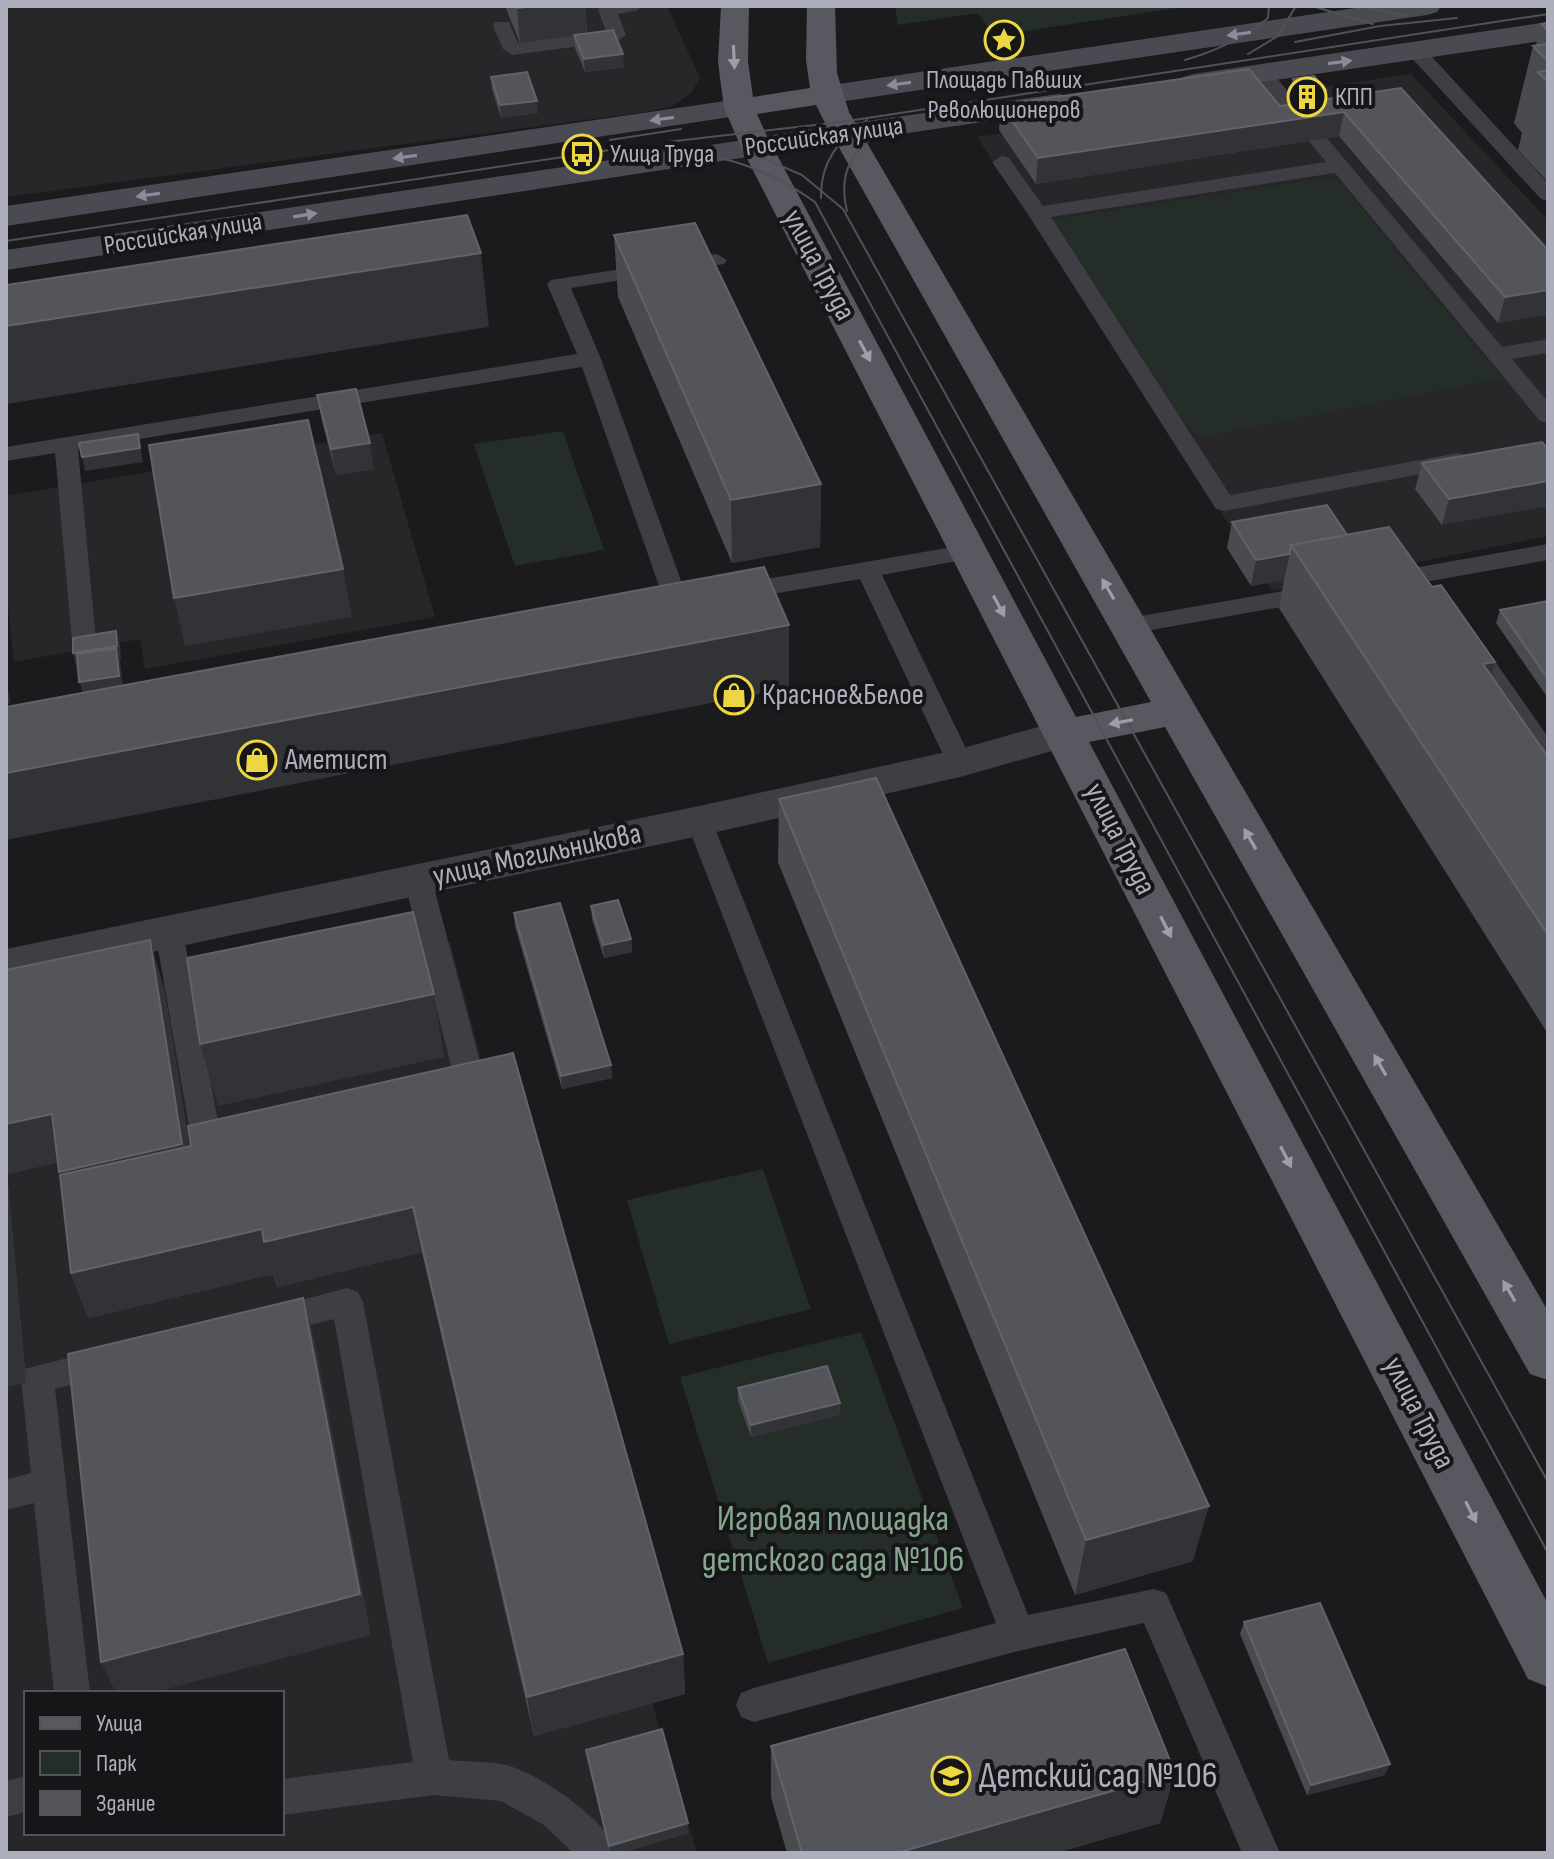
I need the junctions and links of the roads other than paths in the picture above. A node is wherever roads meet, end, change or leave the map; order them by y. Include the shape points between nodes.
1 (632, 6) edge
2 (735, 6) edge
3 (821, 6) edge
4 (1427, 6) edge
5 (1359, 11) edge
6 (502, 26) dead end
7 (1548, 31) edge
8 (1416, 51) junction
9 (1263, 74) junction
10 (1173, 87) edge
11 (825, 95) junction
12 (1083, 99) edge
13 (739, 108) junction
14 (847, 133) junction
15 (757, 147) junction
16 (1002, 162) dead end
17 (1339, 166) junction
18 (1548, 195) edge
19 (1038, 213) junction
20 (6, 216) edge
21 (6, 260) edge
22 (717, 260) edge
23 (1548, 346) edge
24 (1497, 355) junction
25 (590, 359) junction
26 (1548, 416) edge
27 (66, 444) junction
28 (6, 454) edge
29 (1485, 455) edge
30 (970, 552) junction
31 (1548, 552) edge
32 (867, 569) junction
33 (1421, 574) junction
34 (1439, 600) edge
35 (677, 603) junction
36 (630, 611) edge
37 (1129, 626) junction
38 (1457, 626) edge
39 (84, 640) edge
40 (1177, 711) junction
41 (1066, 733) junction
42 (1548, 757) edge
43 (960, 763) junction
44 (699, 821) junction
45 (418, 880) junction
46 (169, 932) junction
47 (6, 966) edge
48 (470, 1081) edge
49 (253, 1132) edge
50 (239, 1329) edge
51 (130, 1356) edge
52 (1548, 1358) edge
53 (48, 1484) junction
54 (6, 1495) edge
55 (1018, 1634) junction
56 (1548, 1660) edge
57 (72, 1691) edge
58 (754, 1705) dead end
59 (434, 1777) junction
60 (284, 1797) edge
61 (600, 1853) edge
62 (1261, 1853) edge

1 - 6 lane via 607,10 617,35 512,49
2 -> 13 main road, улица Труда via 733,62
3 - 11 main road
4 - 5 main road, Российская улица
5 -> 11 main road, Российская улица
7 - 8 main road
9 -> 8 main road
8 - 18 lane
9 - 10 main road
9 - 17 lane
11 - 13 main road, Российская улица
11 - 14 main road
12 - 14 main road, Российская улица
13 - 15 main road, улица Труда
13 -> 20 main road, Российская улица
14 - 15 main road, Российская улица
37 -> 14 main road
21 -> 15 main road, Российская улица
15 -> 30 main road, улица Труда
16 - 19 lane
17 - 19 lane
17 - 24 lane
19 - 29 lane via 1224,504
22 - 25 lane via 558,284
23 - 24 lane
24 - 26 lane
25 - 27 lane
25 - 35 lane
27 - 28 lane
27 - 39 lane
30 - 32 lane
30 -> 41 main road, улица Труда
31 - 33 lane
32 - 35 lane
32 - 43 lane
33 - 34 lane
33 - 37 lane
35 - 36 lane
37 - 40 main road
38 - 42 lane
40 -> 41 main road
52 -> 40 main road
41 - 43 street, улица Могильникова
41 -> 56 main road, улица Труда
43 - 44 street, улица Могильникова
44 - 45 street, улица Могильникова
44 - 55 lane
45 - 46 street, улица Могильникова
45 - 48 lane
46 - 47 street, улица Могильникова
46 - 49 lane via 207,1142
50 - 59 lane via 347,1302
51 - 53 lane via 37,1379
53 - 54 lane
53 - 57 lane
55 - 58 lane
55 - 62 lane via 1154,1605
59 - 60 lane
59 - 61 lane via 505,1783 557,1812

